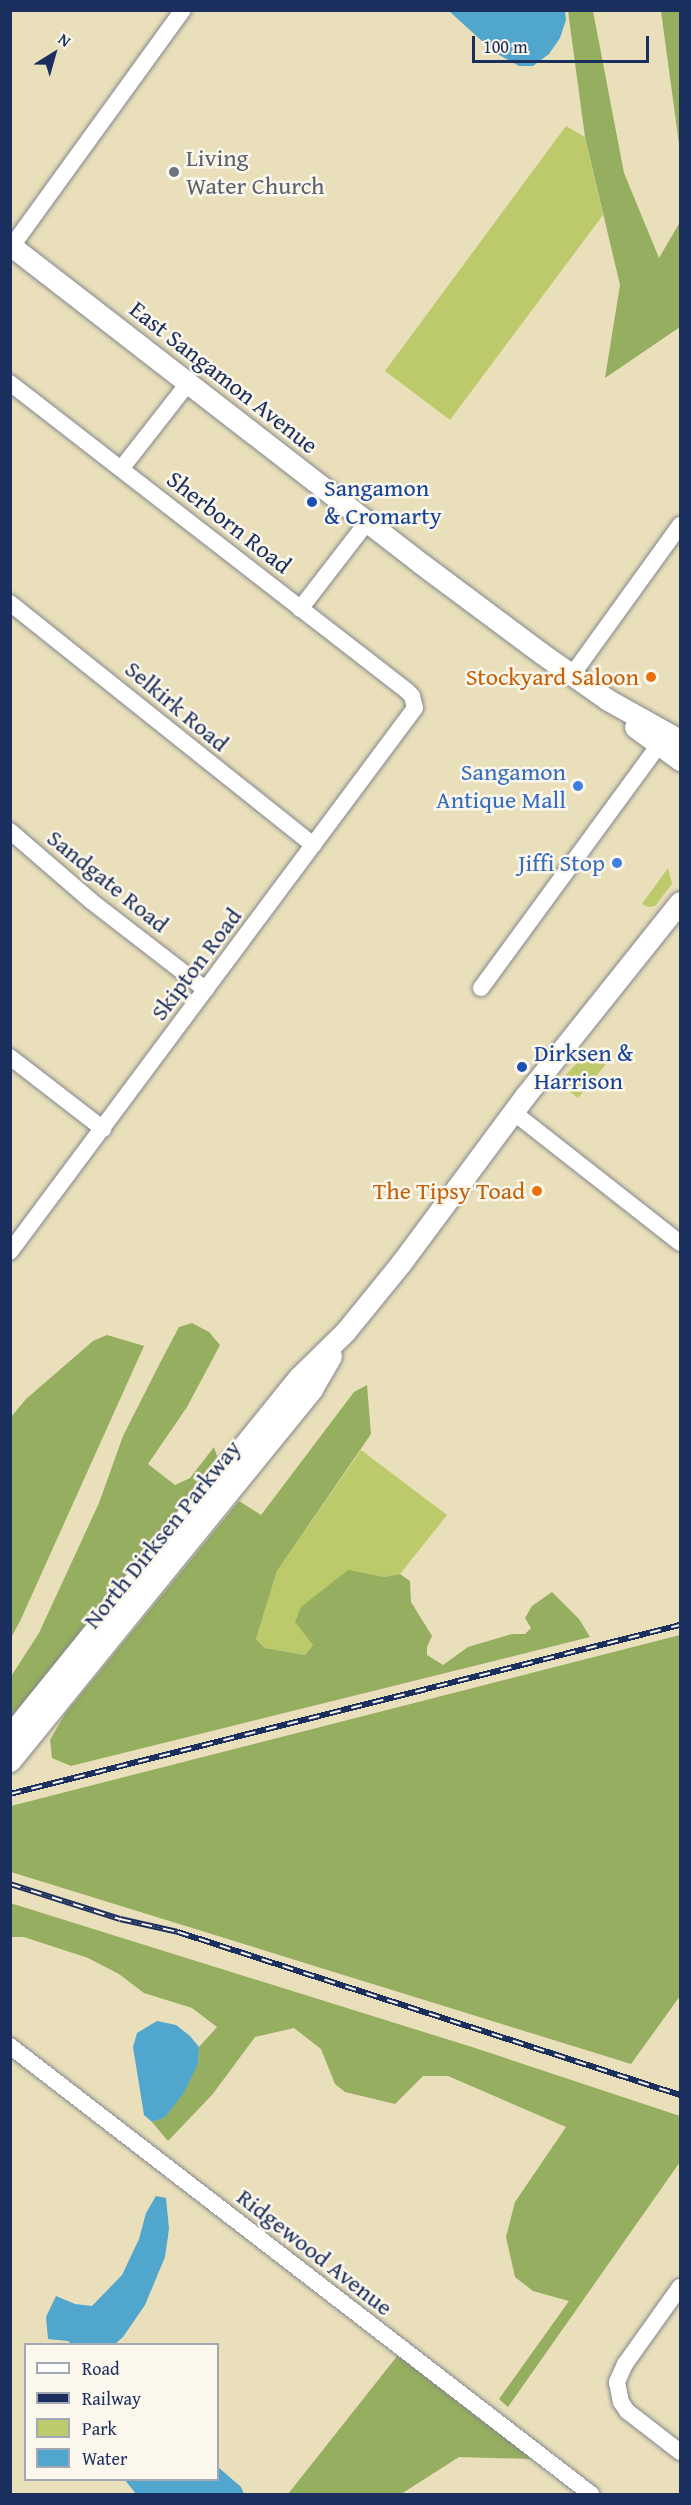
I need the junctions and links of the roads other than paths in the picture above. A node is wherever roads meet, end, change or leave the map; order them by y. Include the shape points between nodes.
1 (183, 10) edge
2 (11, 245) edge
3 (189, 382) junction
4 (10, 383) edge
5 (121, 469) junction
6 (368, 521) junction
7 (681, 525) edge
8 (10, 603) edge
9 (300, 609) junction
10 (572, 675) junction
11 (608, 700) junction
12 (414, 702) joint
13 (641, 733) junction
14 (681, 740) edge
15 (652, 754) junction
16 (681, 760) edge
17 (681, 774) edge
18 (10, 831) edge
19 (313, 845) junction
20 (681, 902) edge
21 (681, 927) edge
22 (658, 929) junction
23 (481, 988) dead end
24 (206, 990) junction
25 (10, 1057) edge
26 (513, 1112) junction
27 (103, 1129) junction
28 (681, 1243) edge
29 (10, 1252) edge
30 (345, 1332) junction
31 (10, 1735) edge
32 (10, 1761) edge
33 (10, 2046) edge
34 (678, 2295) edge
35 (681, 2452) edge
36 (591, 2494) edge

1 - 2 street
2 - 3 main road, East Sangamon Avenue
3 - 5 street
3 - 6 main road, East Sangamon Avenue
4 - 5 street, Sherborn Road
5 - 9 street, Sherborn Road
6 - 9 street
6 - 10 main road, East Sangamon Avenue
7 - 10 street
8 - 19 street, Selkirk Road
9 - 12 street, Sherborn Road via 407,691
10 - 11 main road, East Sangamon Avenue
11 - 13 main road, East Sangamon Avenue
11 - 14 main road, East Sangamon Avenue
12 - 19 street, Skipton Road via 409,717
13 - 15 main road
13 - 16 main road, East Sangamon Avenue
15 - 17 main road
15 - 23 street
18 - 24 street, Sandgate Road via 91,901
19 - 24 street, Skipton Road
20 - 22 main road, North Dirksen Parkway
21 - 22 main road
22 - 26 main road, North Dirksen Parkway
24 - 27 street, Skipton Road
25 - 27 street
26 - 28 street
26 - 30 main road, North Dirksen Parkway
27 - 29 street, Skipton Road
30 - 31 main road, North Dirksen Parkway via 298,1378
30 - 32 main road, North Dirksen Parkway via 312,1389
33 - 36 street, Ridgewood Avenue
34 - 35 street via 624,2364 617,2382 627,2411

